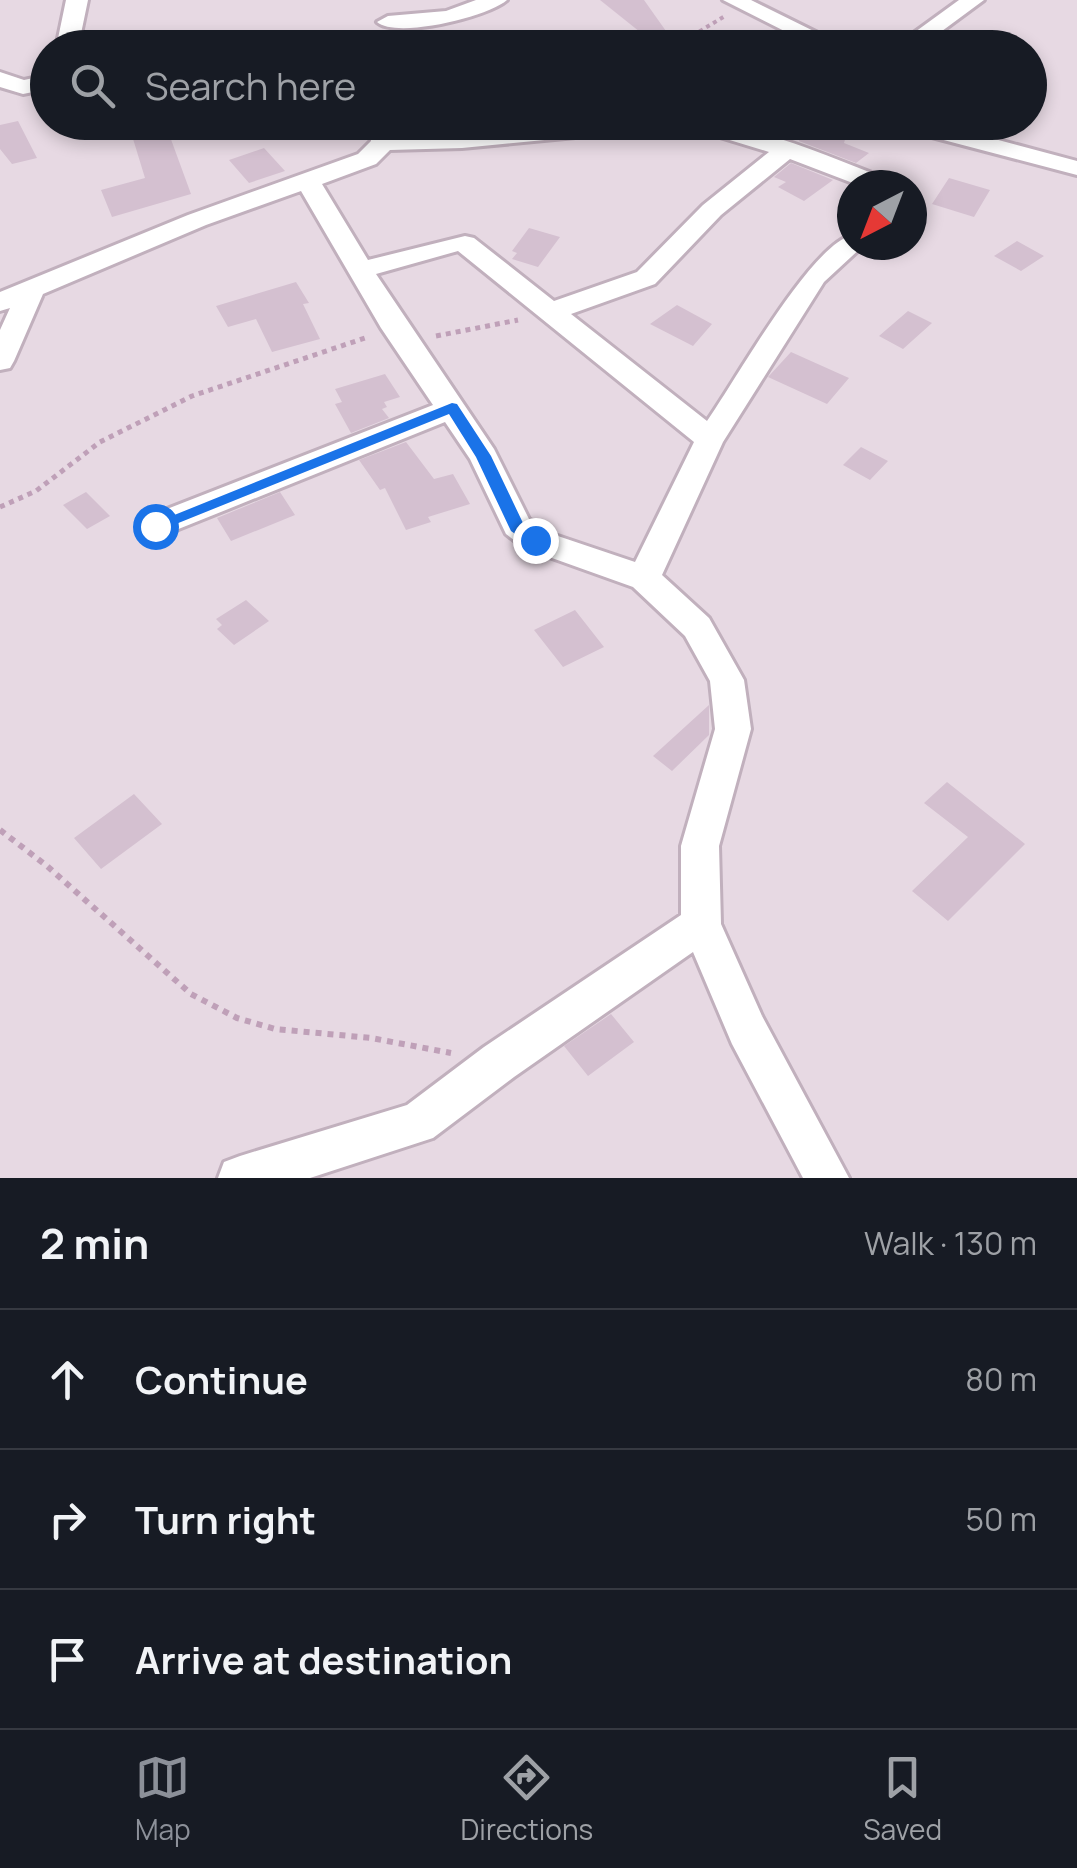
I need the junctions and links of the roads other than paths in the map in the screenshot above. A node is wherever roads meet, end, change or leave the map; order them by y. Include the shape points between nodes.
1 (77, 0) edge
2 (496, 0) edge
3 (973, 0) edge
4 (739, 2) edge
5 (392, 11) edge
6 (71, 30) edge
7 (799, 30) edge
8 (930, 30) edge
9 (0, 79) edge
10 (30, 86) edge
11 (379, 140) edge
12 (754, 140) edge
13 (970, 140) edge
14 (787, 150) junction
15 (1077, 168) edge
16 (841, 170) edge
17 (308, 182) junction
18 (837, 256) edge
19 (360, 270) junction
20 (32, 289) junction
21 (0, 302) edge
22 (553, 311) junction
23 (0, 361) edge
24 (452, 408) junction
25 (710, 440) junction
26 (155, 526) dead end
27 (644, 578) junction
28 (701, 924) junction
29 (240, 1178) edge
30 (827, 1178) edge

1 - 6 street
2 - 5 street via 449,17
3 - 8 street
4 - 7 street
9 - 10 street
11 - 17 street via 367,160
12 - 14 street
13 - 15 street
14 - 16 street
14 - 22 street via 712,210 646,278
17 - 19 street
17 - 20 street
18 - 25 street via 814,277
19 - 22 street via 457,242
19 - 24 street
20 - 21 street
20 - 23 street
22 - 25 street
24 - 26 street
24 - 27 street via 524,534
25 - 27 street
27 - 28 street via 698,627 728,680 734,729 700,846
28 - 29 street via 418,1123
28 - 30 street via 747,1030

